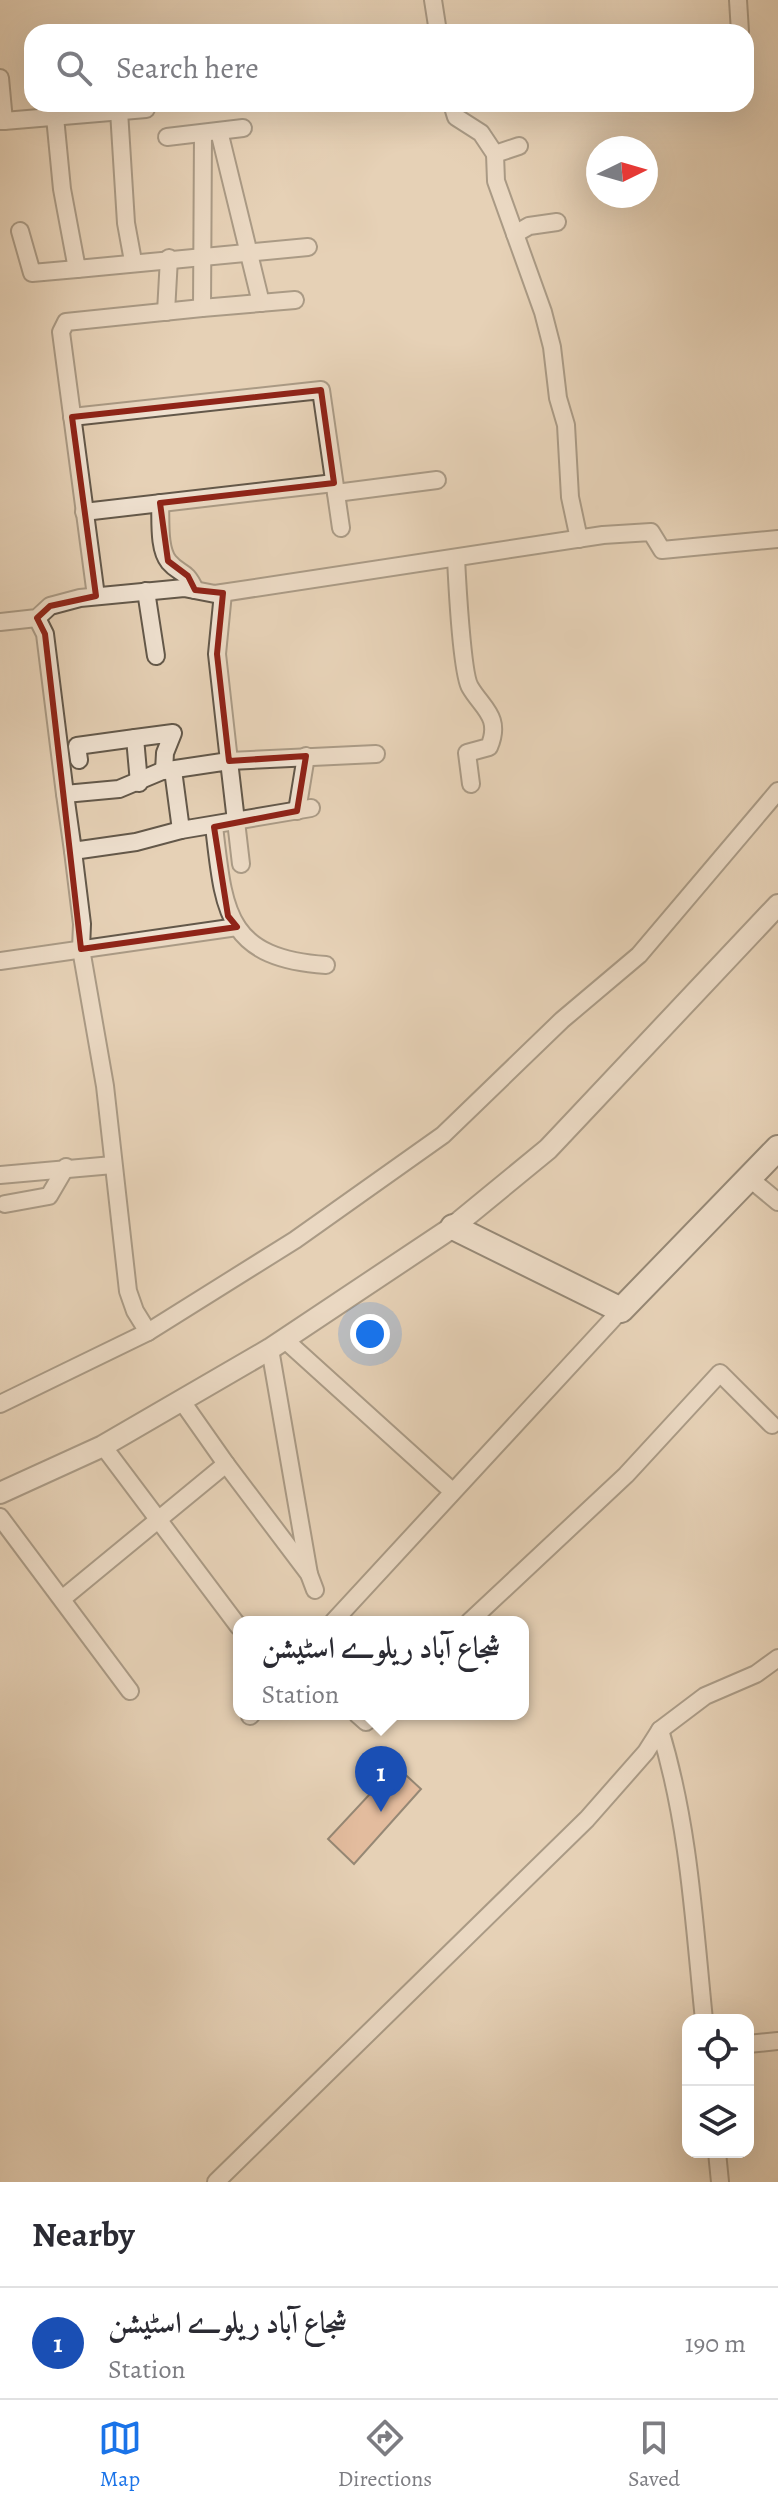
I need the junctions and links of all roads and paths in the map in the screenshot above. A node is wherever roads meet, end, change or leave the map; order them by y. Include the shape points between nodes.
1 (433, 0) edge
2 (738, 0) edge
3 (437, 24) edge
4 (740, 24) edge
5 (0, 78) edge
6 (108, 112) edge
7 (119, 112) edge
8 (454, 112) edge
9 (55, 117) junction
10 (2, 121) edge
11 (243, 128) dead end
12 (211, 132) junction
13 (167, 137) dead end
14 (519, 146) dead end
15 (495, 154) junction
16 (557, 222) dead end
17 (20, 231) dead end
18 (515, 234) junction
19 (308, 247) dead end
20 (251, 251) junction
21 (202, 255) junction
22 (169, 258) junction
23 (133, 261) junction
24 (77, 269) junction
25 (295, 300) dead end
26 (261, 303) junction
27 (202, 308) junction
28 (166, 312) junction
29 (72, 417) junction
30 (437, 480) dead end
31 (335, 488) junction
32 (160, 503) junction
33 (84, 512) junction
34 (341, 528) dead end
35 (579, 539) junction
36 (778, 539) edge
37 (456, 558) junction
38 (195, 590) junction
39 (146, 591) junction
40 (223, 593) junction
41 (96, 596) junction
42 (37, 618) junction
43 (0, 622) edge
44 (156, 656) dead end
45 (135, 738) junction
46 (376, 754) dead end
47 (306, 756) junction
48 (79, 760) dead end
49 (229, 761) junction
50 (169, 770) junction
51 (139, 783) junction
52 (471, 784) dead end
53 (778, 791) edge
54 (65, 794) junction
55 (235, 823) junction
56 (214, 826) junction
57 (181, 830) junction
58 (73, 851) junction
59 (241, 864) dead end
60 (778, 905) edge
61 (237, 927) junction
62 (81, 949) junction
63 (0, 961) edge
64 (326, 965) dead end
65 (778, 1148) edge
66 (113, 1165) junction
67 (66, 1167) junction
68 (0, 1175) edge
69 (749, 1178) junction
70 (778, 1202) edge
71 (5, 1204) dead end
72 (453, 1227) junction
73 (621, 1310) junction
74 (148, 1332) junction
75 (277, 1344) junction
76 (181, 1400) junction
77 (0, 1404) edge
78 (772, 1425) dead end
79 (103, 1446) junction
80 (226, 1464) junction
81 (452, 1491) junction
82 (0, 1493) edge
83 (0, 1517) edge
84 (157, 1523) junction
85 (62, 1599) junction
86 (338, 1616) edge
87 (475, 1616) edge
88 (233, 1619) edge
89 (778, 1658) edge
90 (130, 1691) dead end
91 (660, 1730) junction
92 (703, 2014) edge
93 (778, 2041) edge
94 (754, 2043) edge
95 (718, 2158) edge
96 (216, 2182) edge
97 (720, 2182) edge

1 - 3 street
2 - 4 street
5 - 10 street
6 - 9 street
7 - 23 street
8 - 15 street via 481,133
9 - 10 street
9 - 24 street
11 - 12 street
12 - 13 street
12 - 20 street
12 - 21 street
14 - 15 street
15 - 18 street via 496,181
16 - 18 street
17 - 24 street via 32,273
18 - 35 street via 552,347
19 - 20 street
20 - 21 street
20 - 26 street
21 - 22 street
21 - 27 street
22 - 23 street
22 - 28 street
23 - 24 street
25 - 26 street
26 - 27 street
27 - 28 street
28 - 29 street via 66,322 61,332
29 - 31 street via 321,390
29 - 33 street
30 - 31 street
31 - 32 street
31 - 34 street
32 - 33 street
32 - 38 street via 168,561 188,576
33 - 41 street
35 - 36 street via 651,532 662,550
35 - 37 street
37 - 40 street
37 - 52 street via 470,687 488,710 493,737 489,747 467,753
38 - 39 street
38 - 40 street
39 - 41 street
39 - 44 street
40 - 49 street via 217,654
41 - 42 street via 50,606
42 - 43 street
42 - 54 street via 45,634
45 - 48 street via 77,746
45 - 50 street via 173,733 165,753
45 - 51 street
46 - 47 street
47 - 49 street
47 - 55 street via 304,809
49 - 50 street
49 - 55 street
50 - 51 street
50 - 57 street
51 - 54 street
53 - 74 street via 639,955 562,1020 460,1120 295,1240
54 - 58 street
55 - 56 street
55 - 59 street
56 - 57 street
56 - 61 street via 228,916
57 - 58 street
58 - 62 street
60 - 72 street via 548,1149
61 - 62 street
61 - 64 street via 247,941 268,952
62 - 63 street
62 - 66 street
65 - 69 main road
66 - 67 street
66 - 74 street via 128,1291
67 - 68 street
67 - 71 street via 49,1196
69 - 70 street
69 - 73 main road
72 - 73 main road
72 - 75 street
73 - 81 street
74 - 77 street
75 - 76 street
75 - 80 street via 312,1582
75 - 81 street
76 - 79 street
76 - 80 street
78 - 87 street via 720,1373 626,1475
79 - 82 street
79 - 84 street
80 - 84 street
81 - 86 street
83 - 85 street
84 - 85 street
84 - 88 street
85 - 90 street
89 - 91 street via 756,1674 705,1696
91 - 92 street via 677,1784 686,1841
91 - 96 street via 587,1819
93 - 94 street
95 - 97 street

